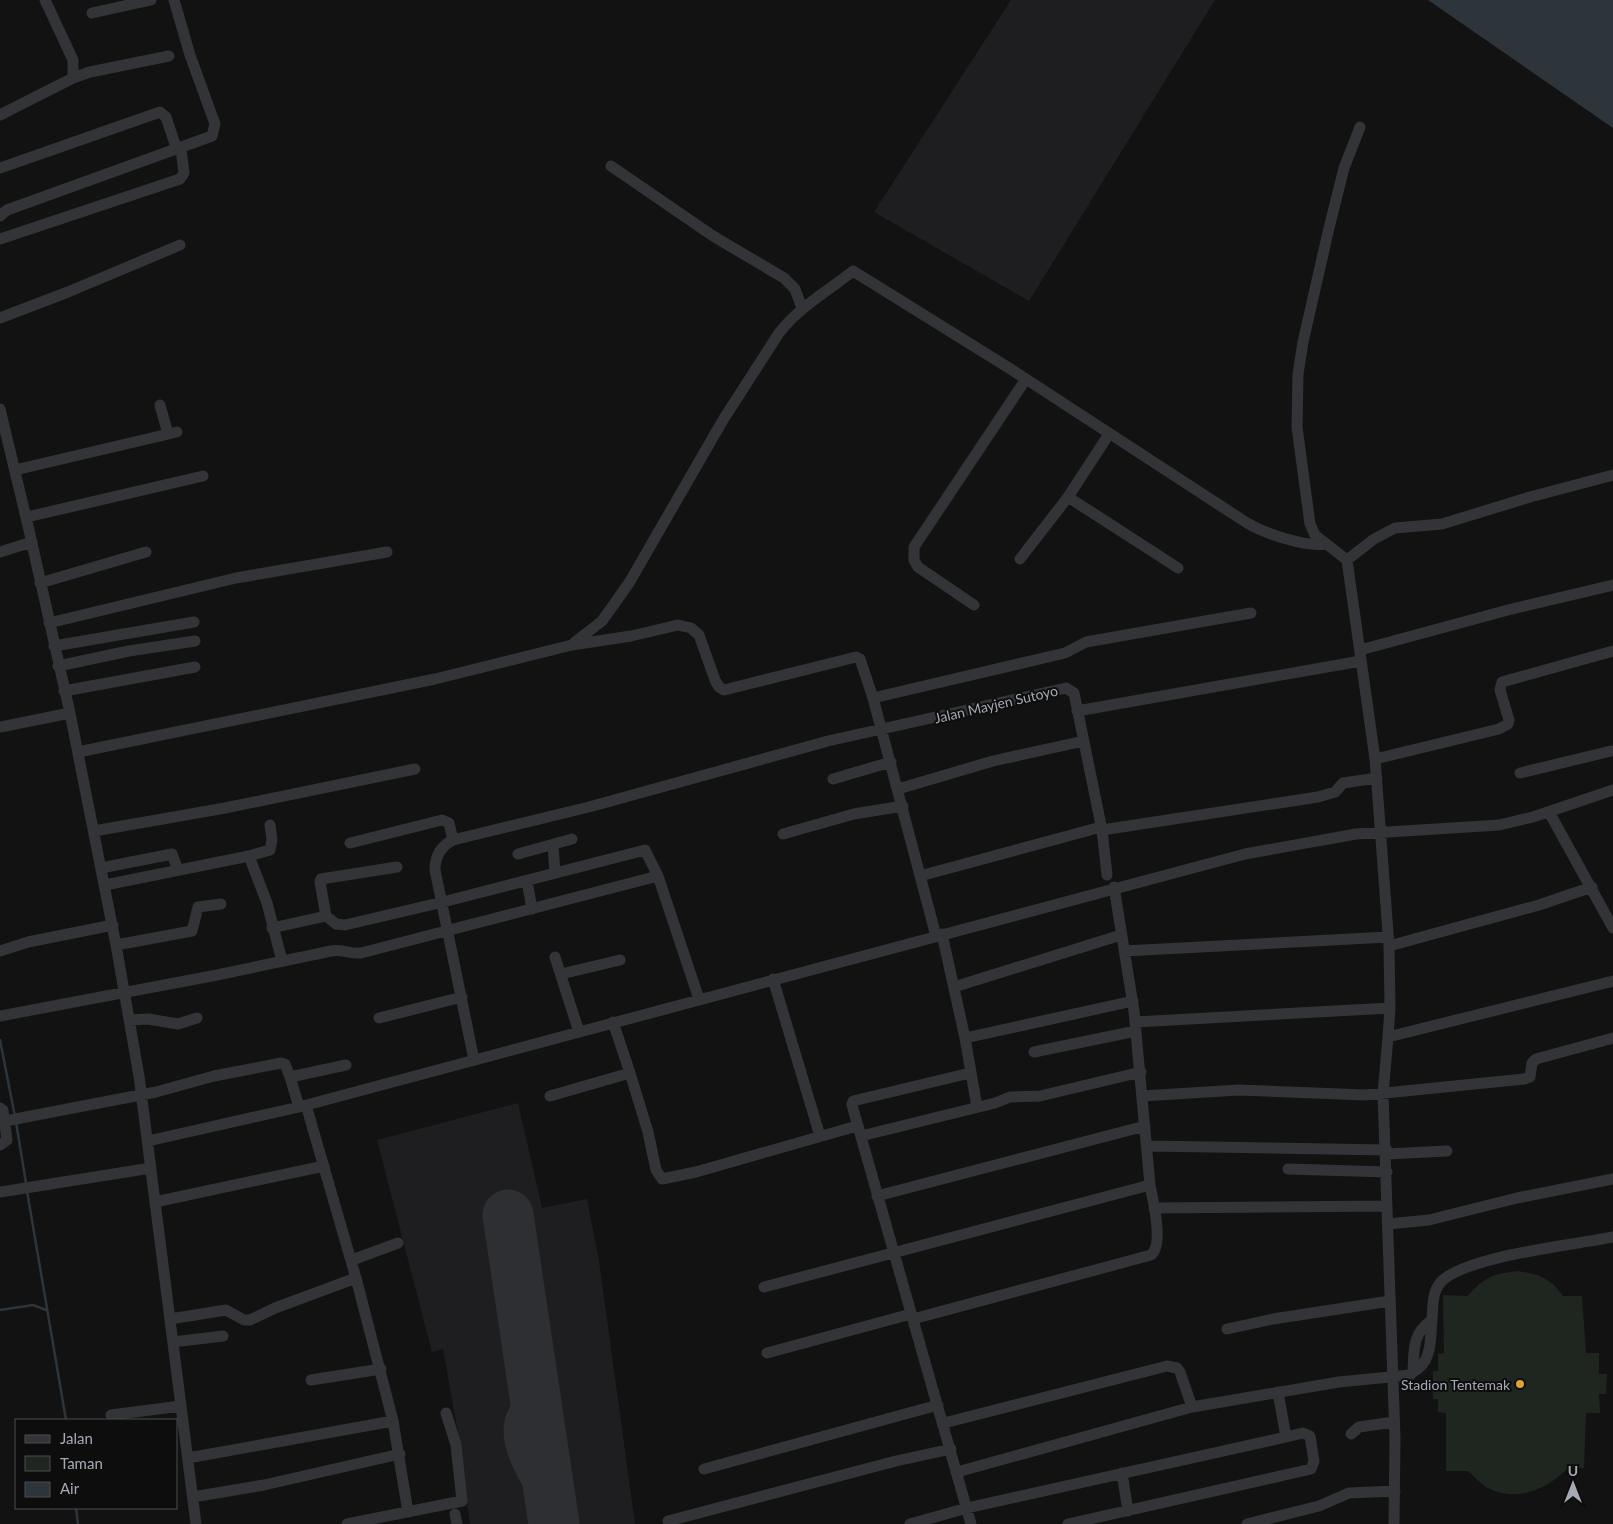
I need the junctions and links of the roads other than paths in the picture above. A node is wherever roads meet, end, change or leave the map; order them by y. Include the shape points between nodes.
1 (45, 0) edge
2 (151, 0) edge
3 (174, 0) edge
4 (92, 13) dead end
5 (169, 56) dead end
6 (72, 78) junction
7 (0, 115) edge
8 (1360, 127) dead end
9 (179, 149) junction
10 (611, 166) dead end
11 (0, 168) edge
12 (0, 216) edge
13 (4, 238) edge
14 (180, 245) dead end
15 (802, 308) junction
16 (0, 318) edge
17 (1026, 379) junction
18 (160, 405) dead end
19 (0, 409) edge
20 (2, 423) edge
21 (1109, 434) junction
22 (15, 470) junction
23 (1613, 475) edge
24 (203, 476) dead end
25 (1068, 497) junction
26 (26, 517) junction
27 (32, 542) junction
28 (1326, 544) junction
29 (0, 552) edge
30 (146, 552) dead end
31 (386, 552) dead end
32 (1020, 559) dead end
33 (1347, 560) junction
34 (1178, 568) dead end
35 (40, 582) junction
36 (1613, 585) edge
37 (974, 605) dead end
38 (1251, 613) dead end
39 (49, 622) junction
40 (194, 622) dead end
41 (196, 641) dead end
42 (572, 644) junction
43 (54, 646) junction
44 (1613, 651) edge
45 (1361, 655) junction
46 (58, 666) junction
47 (195, 667) dead end
48 (64, 691) junction
49 (873, 698) junction
50 (1077, 711) junction
51 (70, 713) junction
52 (0, 727) edge
53 (882, 730) junction
54 (1084, 742) junction
55 (78, 752) junction
56 (1612, 753) edge
57 (1375, 759) junction
58 (891, 762) junction
59 (415, 769) dead end
60 (1520, 773) dead end
61 (1377, 778) junction
62 (833, 779) dead end
63 (898, 788) junction
64 (1613, 790) edge
65 (903, 806) junction
66 (1549, 812) junction
67 (270, 825) dead end
68 (1101, 828) junction
69 (1380, 831) junction
70 (94, 832) junction
71 (783, 834) dead end
72 (572, 839) dead end
73 (453, 840) junction
74 (350, 843) dead end
75 (553, 845) junction
76 (518, 854) dead end
77 (250, 856) junction
78 (397, 866) dead end
79 (101, 868) junction
80 (178, 870) junction
81 (555, 873) junction
82 (658, 876) junction
83 (920, 876) junction
84 (527, 880) junction
85 (1110, 882) junction
86 (105, 885) junction
87 (1592, 887) junction
88 (443, 902) junction
89 (221, 904) dead end
90 (532, 910) junction
91 (326, 916) junction
92 (113, 925) junction
93 (272, 928) junction
94 (1613, 928) edge
95 (449, 931) junction
96 (939, 935) junction
97 (1121, 935) junction
98 (1388, 942) junction
99 (116, 945) junction
100 (0, 951) edge
101 (1124, 951) junction
102 (555, 957) dead end
103 (620, 960) dead end
104 (282, 962) junction
105 (560, 974) junction
106 (773, 979) junction
107 (1613, 982) edge
108 (954, 987) junction
109 (124, 991) junction
110 (462, 997) junction
111 (699, 999) junction
112 (1133, 1002) junction
113 (1390, 1008) junction
114 (0, 1016) edge
115 (197, 1018) dead end
116 (379, 1018) dead end
117 (130, 1020) junction
118 (613, 1022) junction
119 (1135, 1026) junction
120 (579, 1032) junction
121 (1388, 1037) junction
122 (966, 1038) junction
123 (1613, 1038) edge
124 (1034, 1052) dead end
125 (474, 1060) junction
126 (346, 1065) dead end
127 (1141, 1072) junction
128 (630, 1073) junction
129 (970, 1073) junction
130 (290, 1078) junction
131 (141, 1094) junction
132 (1383, 1094) junction
133 (550, 1096) dead end
134 (1142, 1096) junction
135 (302, 1106) junction
136 (977, 1107) junction
137 (0, 1108) edge
138 (12, 1120) junction
139 (1144, 1126) junction
140 (854, 1129) junction
141 (820, 1136) junction
142 (148, 1141) junction
143 (0, 1146) edge
144 (1147, 1146) junction
145 (1447, 1151) dead end
146 (1387, 1152) junction
147 (324, 1166) junction
148 (151, 1168) junction
149 (1288, 1169) dead end
150 (1387, 1172) junction
151 (1613, 1179) edge
152 (1150, 1185) junction
153 (0, 1192) edge
154 (877, 1196) junction
155 (155, 1202) junction
156 (1387, 1206) junction
157 (1154, 1208) junction
158 (1388, 1224) junction
159 (1613, 1237) edge
160 (398, 1243) dead end
161 (893, 1253) junction
162 (352, 1260) junction
163 (356, 1278) junction
164 (764, 1286) dead end
165 (1390, 1301) junction
166 (907, 1317) junction
167 (170, 1320) junction
168 (1227, 1329) dead end
169 (222, 1336) dead end
170 (173, 1342) junction
171 (767, 1353) dead end
172 (381, 1369) junction
173 (1392, 1376) junction
174 (311, 1380) dead end
175 (1278, 1392) junction
176 (938, 1405) junction
177 (181, 1406) junction
178 (1192, 1407) junction
179 (446, 1413) dead end
180 (111, 1415) dead end
181 (393, 1422) junction
182 (1394, 1422) junction
183 (944, 1423) junction
184 (1351, 1434) dead end
185 (1286, 1437) junction
186 (945, 1450) junction
187 (400, 1454) junction
188 (188, 1458) junction
189 (704, 1469) dead end
190 (957, 1472) junction
191 (1122, 1473) junction
192 (1395, 1491) junction
193 (193, 1497) junction
194 (967, 1508) junction
195 (1128, 1511) junction
196 (408, 1512) junction
197 (397, 1519) edge
198 (944, 1519) edge
199 (668, 1521) dead end
200 (196, 1524) edge
201 (347, 1524) edge
202 (910, 1524) edge
203 (971, 1524) edge
204 (1068, 1524) edge
205 (1247, 1524) edge
206 (1394, 1524) edge

1 - 6 street via 73,60
2 - 4 street
3 - 9 street via 216,128 212,136
5 - 6 street
6 - 7 street
8 - 28 street via 1344,168 1298,374 1298,427 1307,512 1315,534
9 - 11 street via 166,117 160,112
9 - 12 street via 7,210
9 - 13 street via 184,172 180,179
10 - 15 street via 713,236 784,278 795,289
12 - 13 street
14 - 16 street
15 - 17 street via 853,271
15 - 42 street via 788,320 724,420 629,583 602,621
17 - 21 street
17 - 37 street via 914,547 914,560 918,567
18 - 22 street via 172,433
19 - 20 street
20 - 22 street
21 - 25 street
21 - 28 street via 1255,528 1310,544
22 - 26 street
23 - 33 street via 1442,524 1395,528
24 - 26 street
25 - 32 street
25 - 34 street
26 - 27 street
27 - 29 street
27 - 35 street
28 - 33 street
30 - 35 street
31 - 39 street via 236,578
33 - 45 street
35 - 39 street
36 - 45 street via 1508,610
38 - 49 street via 1086,642 1065,653
39 - 43 street
40 - 43 street
41 - 46 street
42 - 49 street via 684,625 699,635 715,680 722,689 856,657 860,659
42 - 55 street via 435,679
43 - 46 street
44 - 57 street via 1502,682 1500,690 1509,720 1499,729
45 - 50 street
45 - 57 street
46 - 48 street
47 - 48 street
48 - 51 street
49 - 53 street
50 - 53 street, Jalan Mayjen Sutoyo via 1074,693 1066,688
50 - 54 street, Jalan Mayjen Sutoyo
51 - 52 street
51 - 55 street
53 - 58 street
53 - 73 street, Jalan Mayjen Sutoyo
54 - 63 street via 993,761
54 - 68 street, Jalan Mayjen Sutoyo
55 - 70 street
56 - 60 street
57 - 61 street
58 - 62 street
58 - 63 street
59 - 70 street
61 - 68 street via 1343,783 1336,792 1318,797
61 - 69 street
63 - 65 street
64 - 66 street
65 - 71 street via 854,814
65 - 83 street
66 - 69 street via 1499,825
66 - 87 street
67 - 77 street via 270,850
68 - 83 street
68 - 85 street, Jalan Mayjen Sutoyo
69 - 85 street via 1310,840
69 - 98 street
70 - 79 street
72 - 75 street
73 - 74 street via 449,823 442,820
73 - 88 street via 443,847 435,862
75 - 76 street
75 - 81 street
77 - 80 street
77 - 93 street via 267,903
78 - 91 street via 321,879
79 - 80 street via 172,854
79 - 86 street
80 - 86 street
81 - 82 street via 641,849 648,852
81 - 84 street
82 - 90 street
82 - 111 street
83 - 96 street
84 - 88 street
84 - 90 street
85 - 96 street
85 - 97 street, Jalan Mayjen Sutoyo
86 - 92 street
87 - 94 street
87 - 98 street via 1539,905
88 - 91 street via 346,925 336,924
88 - 95 street
89 - 99 street via 198,907 192,931
90 - 95 street
91 - 93 street
92 - 99 street
92 - 100 street
93 - 104 street
95 - 104 street via 361,953 337,950
95 - 110 street
96 - 106 street
96 - 108 street
97 - 101 street, Jalan Mayjen Sutoyo
97 - 108 street
98 - 101 street
98 - 113 street
99 - 109 street
101 - 112 street, Jalan Mayjen Sutoyo
102 - 105 street
103 - 105 street
104 - 109 street
105 - 120 street
106 - 111 street
106 - 141 street
107 - 121 street
108 - 122 street
109 - 114 street
109 - 117 street
110 - 116 street
110 - 125 street
111 - 118 street
112 - 119 street, Jalan Mayjen Sutoyo
112 - 122 street
113 - 119 street
113 - 121 street
115 - 117 street via 178,1024
117 - 131 street
118 - 120 street
118 - 128 street
119 - 124 street
119 - 127 street, Jalan Mayjen Sutoyo
120 - 125 street
121 - 132 street
122 - 129 street
123 - 132 street via 1536,1059 1528,1078
125 - 135 street
126 - 130 street
127 - 134 street, Jalan Mayjen Sutoyo
127 - 136 street via 1035,1097 1010,1097
128 - 133 street
128 - 141 street via 656,1170 662,1179
129 - 136 street
129 - 140 street via 853,1101
130 - 131 street via 285,1064 281,1063
130 - 135 street
131 - 138 street
131 - 142 street
132 - 134 street via 1239,1090
132 - 146 street
134 - 139 street, Jalan Mayjen Sutoyo
135 - 142 street
135 - 147 street
136 - 140 street
137 - 138 street
138 - 143 street via 7,1140
139 - 144 street, Jalan Mayjen Sutoyo
139 - 154 street
140 - 141 street
140 - 154 street
142 - 148 street
144 - 146 street
144 - 152 street, Jalan Mayjen Sutoyo
145 - 146 street
146 - 150 street
147 - 155 street
147 - 162 street
148 - 153 street
148 - 155 street
149 - 150 street
150 - 156 street
151 - 158 street via 1429,1220
152 - 157 street, Jalan Mayjen Sutoyo
152 - 161 street
154 - 161 street
155 - 167 street
156 - 157 street
156 - 158 street
157 - 166 street, Jalan Mayjen Sutoyo via 1157,1239 1156,1249 1151,1255
158 - 165 street
159 - 173 street via 1504,1257 1450,1274 1436,1290 1432,1320 1419,1330 1413,1372 1410,1376
160 - 162 street
161 - 164 street
161 - 166 street
162 - 163 street
163 - 167 street via 250,1320 226,1310
163 - 172 street
165 - 168 street
165 - 173 street
166 - 171 street
166 - 176 street
167 - 170 street
169 - 170 street
170 - 177 street
172 - 174 street
172 - 181 street
173 - 175 street
173 - 182 street
175 - 178 street
175 - 185 street
176 - 183 street
176 - 189 street
177 - 180 street
177 - 188 street
178 - 183 street via 1180,1372 1167,1366
178 - 190 street
179 - 196 street via 456,1444 463,1500
181 - 187 street
181 - 188 street
182 - 184 street via 1360,1427
182 - 192 street
183 - 186 street
185 - 191 street
185 - 195 street via 1304,1433 1310,1436 1314,1461 1311,1469
186 - 190 street
186 - 199 street
187 - 193 street
187 - 196 street
188 - 193 street
190 - 194 street
191 - 194 street
191 - 195 street
192 - 205 street via 1349,1493 1319,1506
192 - 206 street
193 - 200 street
194 - 198 street
194 - 203 street
195 - 204 street
196 - 197 street
197 - 201 street
198 - 202 street

